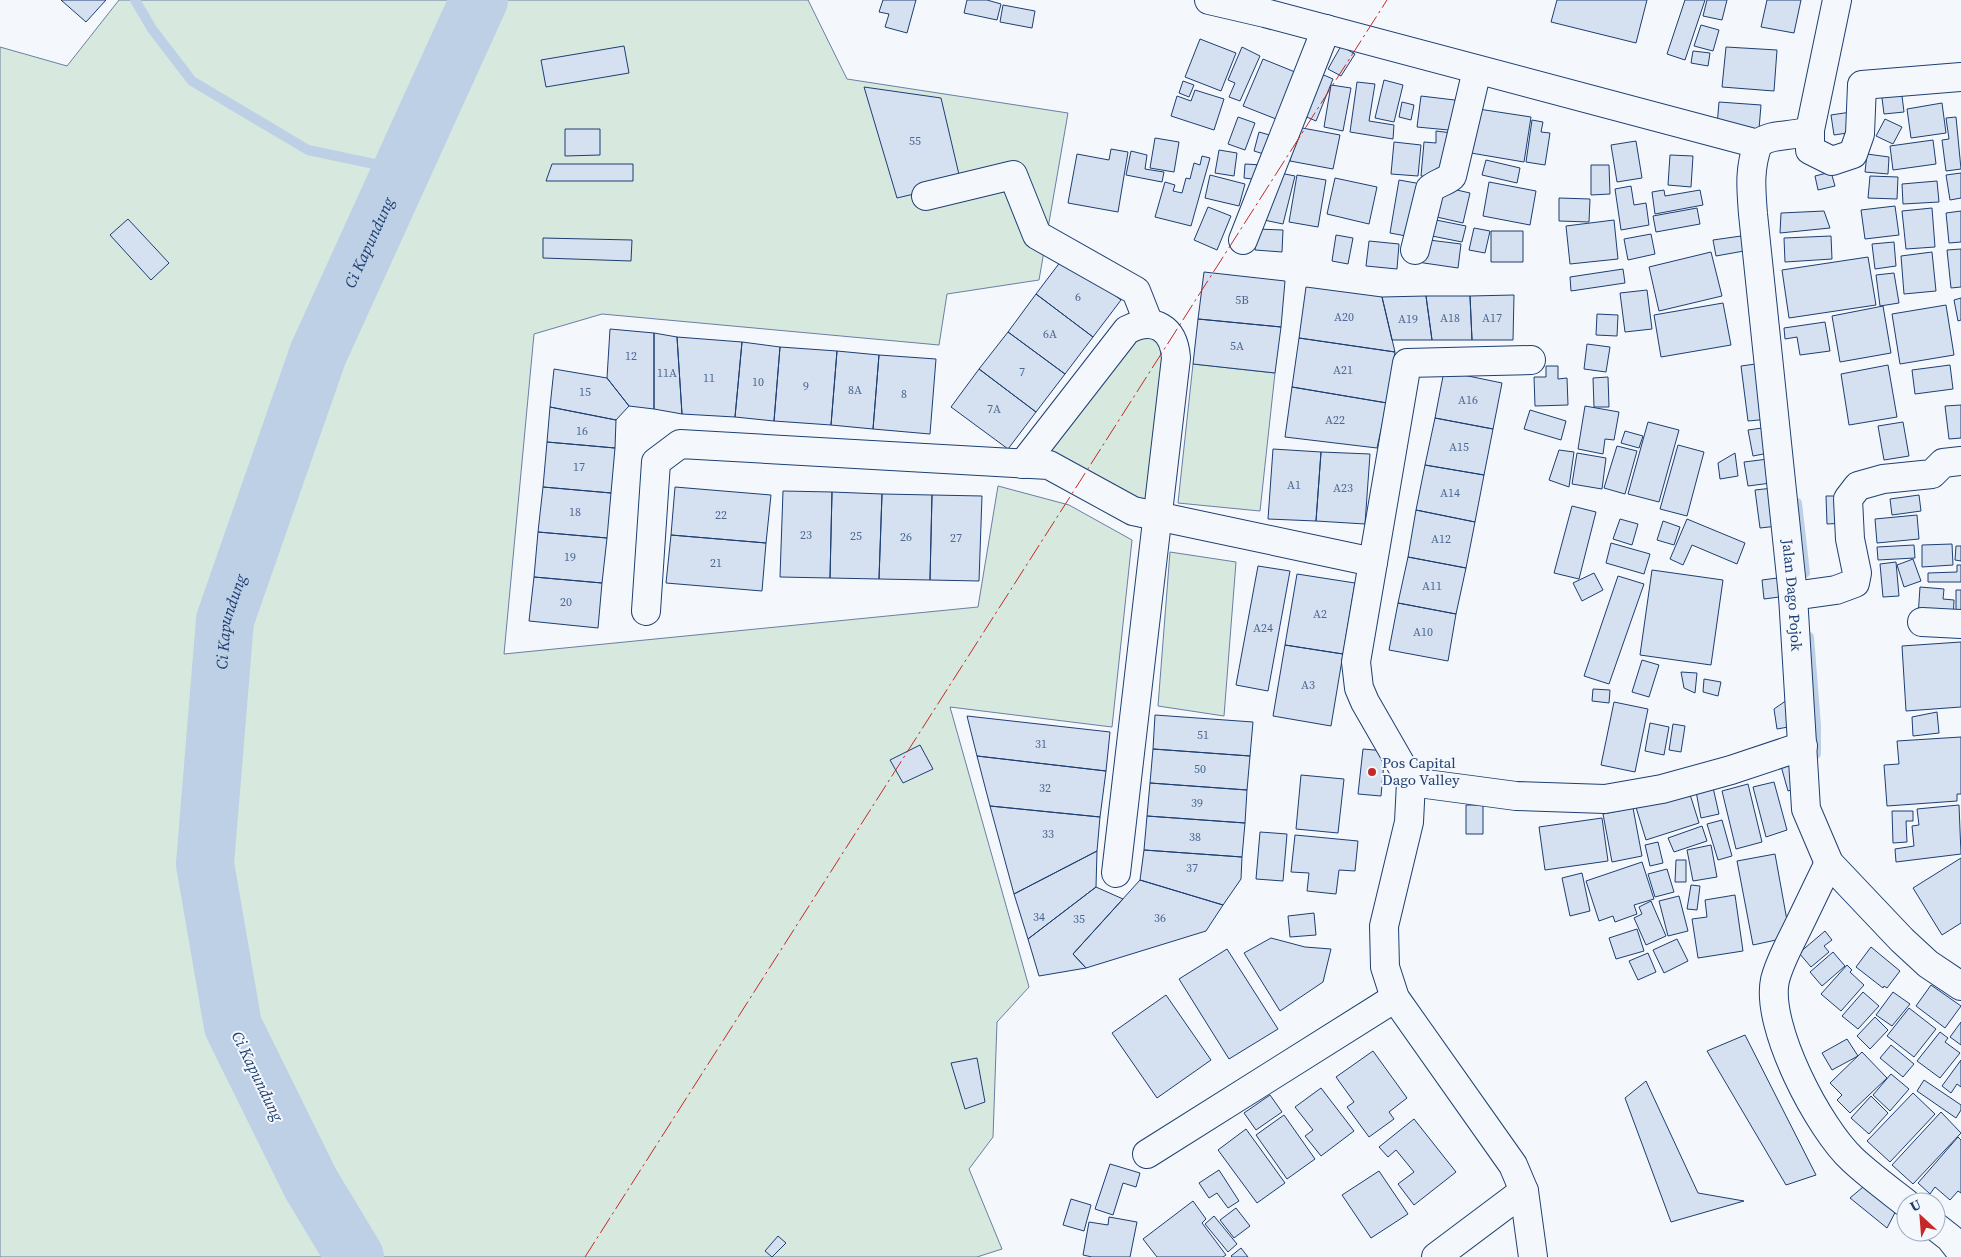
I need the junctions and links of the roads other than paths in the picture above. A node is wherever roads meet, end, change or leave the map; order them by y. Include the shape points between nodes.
1 (1209, 0) edge
2 (1837, 0) edge
3 (1326, 29) junction
4 (1477, 70) junction
5 (1961, 77) edge
6 (1805, 133) junction
7 (1762, 140) junction
8 (926, 196) dead end
9 (1242, 240) dead end
10 (1415, 250) dead end
11 (1149, 324) junction
12 (1531, 360) dead end
13 (1961, 461) edge
14 (1024, 464) junction
15 (1159, 518) junction
16 (1373, 562) junction
17 (1793, 596) junction
18 (646, 611) dead end
19 (1922, 622) dead end
20 (1961, 624) edge
21 (1803, 746) junction
22 (1411, 782) junction
23 (1829, 863) junction
24 (1116, 873) dead end
25 (1961, 986) edge
26 (1395, 998) junction
27 (1147, 1154) dead end
28 (1524, 1191) junction
29 (1896, 1195) edge
30 (1946, 1235) edge
31 (1961, 1252) edge
32 (1436, 1257) edge
33 (1533, 1257) edge

1 - 3 street
2 - 6 street
3 - 4 street
3 - 9 street
4 - 7 street
4 - 10 street via 1452,176 1430,189
5 - 6 street via 1862,84 1860,134 1853,154 1832,161 1810,150
6 - 7 street
7 - 17 street, Jalan Dago Pojok via 1752,161 1753,214
8 - 11 street via 1013,175 1037,235 1136,291
11 - 14 street via 1127,330
11 - 15 street via 1169,334 1175,344 1176,358
12 - 16 street via 1407,363
13 - 17 street via 1943,463 1932,474 1883,479 1858,486 1848,499 1855,584
14 - 15 street via 1049,465 1134,511
14 - 18 street via 680,444 656,462
15 - 16 street
15 - 24 street
16 - 22 street via 1356,662 1357,676 1364,702
17 - 21 street, Jalan Dago Pojok
19 - 20 street
21 - 22 street via 1662,789 1605,799 1516,796
21 - 23 street, Jalan Dago Pojok via 1806,809
22 - 26 street via 1409,822 1384,926 1385,967
23 - 25 street, Jalan Dago Pojok via 1902,940 1928,964
23 - 29 street via 1782,962 1775,981 1774,1003 1782,1036 1800,1082 1833,1138 1852,1160
26 - 27 street
26 - 28 street via 1513,1164
28 - 32 street
28 - 33 street
30 - 31 street

